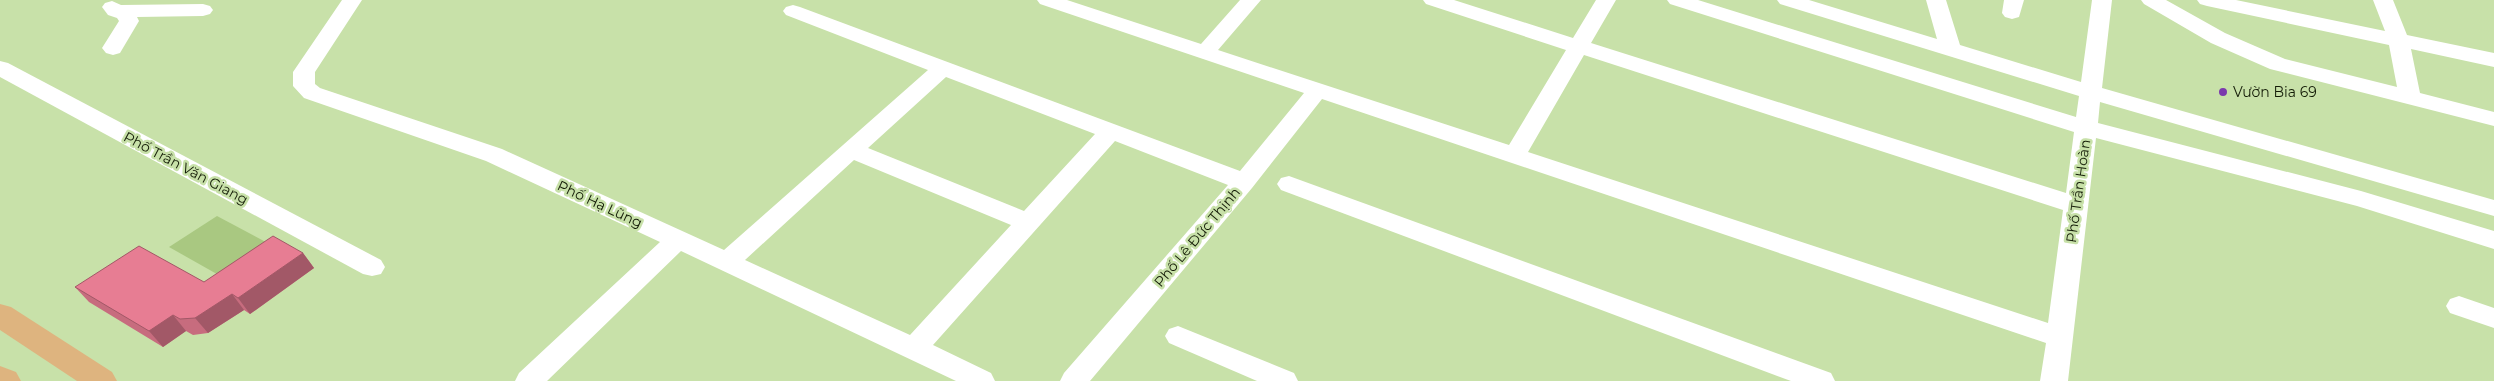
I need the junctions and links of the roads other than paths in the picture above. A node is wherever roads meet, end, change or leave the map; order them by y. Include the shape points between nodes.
1 (352, 0) edge
2 (1047, 0) edge
3 (1251, 0) edge
4 (1433, 0) edge
5 (1606, 0) edge
6 (1677, 0) edge
7 (1787, 0) edge
8 (1936, 0) edge
9 (2102, 0) edge
10 (2151, 0) edge
11 (2207, 0) edge
12 (2383, 0) edge
13 (114, 6) edge
14 (1830, 6) edge
15 (203, 10) dead end
16 (793, 11) dead end
17 (2399, 41) junction
18 (1577, 47) junction
19 (113, 48) dead end
20 (1951, 50) junction
21 (1205, 52) junction
22 (2494, 60) edge
23 (0, 68) edge
24 (944, 68) junction
25 (1318, 90) junction
26 (2091, 92) junction
27 (2410, 99) junction
28 (2494, 119) edge
29 (2088, 128) junction
30 (1111, 131) junction
31 (851, 150) junction
32 (1514, 156) junction
33 (1244, 182) junction
34 (1289, 184) dead end
35 (2076, 205) junction
36 (2494, 208) edge
37 (1028, 222) junction
38 (677, 240) junction
39 (2494, 240) edge
40 (725, 263) junction
41 (372, 268) dead end
42 (2459, 306) dead end
43 (0, 315) edge
44 (2494, 318) edge
45 (1178, 336) dead end
46 (2059, 337) junction
47 (914, 348) junction
48 (0, 378) edge
49 (5, 381) edge
50 (101, 381) edge
51 (529, 381) edge
52 (981, 381) edge
53 (1074, 381) edge
54 (1284, 381) edge
55 (1821, 381) edge
56 (2054, 381) edge

1 - 38 street, Phố Hạ Lũng via 304,72 304,86 312,93 494,155
2 - 21 street
3 - 21 street
4 - 18 street
5 - 18 street
6 - 29 street
7 - 14 street
8 - 20 lane
9 - 26 street, Phố Trần Hoàn
10 - 27 lane via 2218,38 2278,64
11 - 17 street
12 - 17 street
13 - 15 street
13 - 19 street via 129,21
14 - 20 street
16 - 24 street
17 - 22 street
17 - 27 street
18 - 32 street
18 - 35 street
20 - 26 street
21 - 25 street
23 - 41 street, Phố Trần Văn Giang
24 - 30 street
24 - 31 street
25 - 32 street
25 - 33 street, Phố Lê Đức Thịnh
26 - 29 street, Phố Trần Hoàn
26 - 36 street
27 - 28 street
29 - 35 street, Phố Trần Hoàn
29 - 39 street via 2342,194
30 - 33 street
30 - 37 street
31 - 37 street
31 - 40 street
32 - 46 street
33 - 53 street, Phố Lê Đức Thịnh
34 - 55 street
35 - 46 street, Phố Trần Hoàn
37 - 47 street
38 - 40 street, Phố Hạ Lũng
38 - 51 street
40 - 47 street, Phố Hạ Lũng
42 - 44 street
43 - 50 main road
45 - 54 street
46 - 56 street, Phố Trần Hoàn
47 - 52 street, Phố Hạ Lũng
48 - 49 main road

